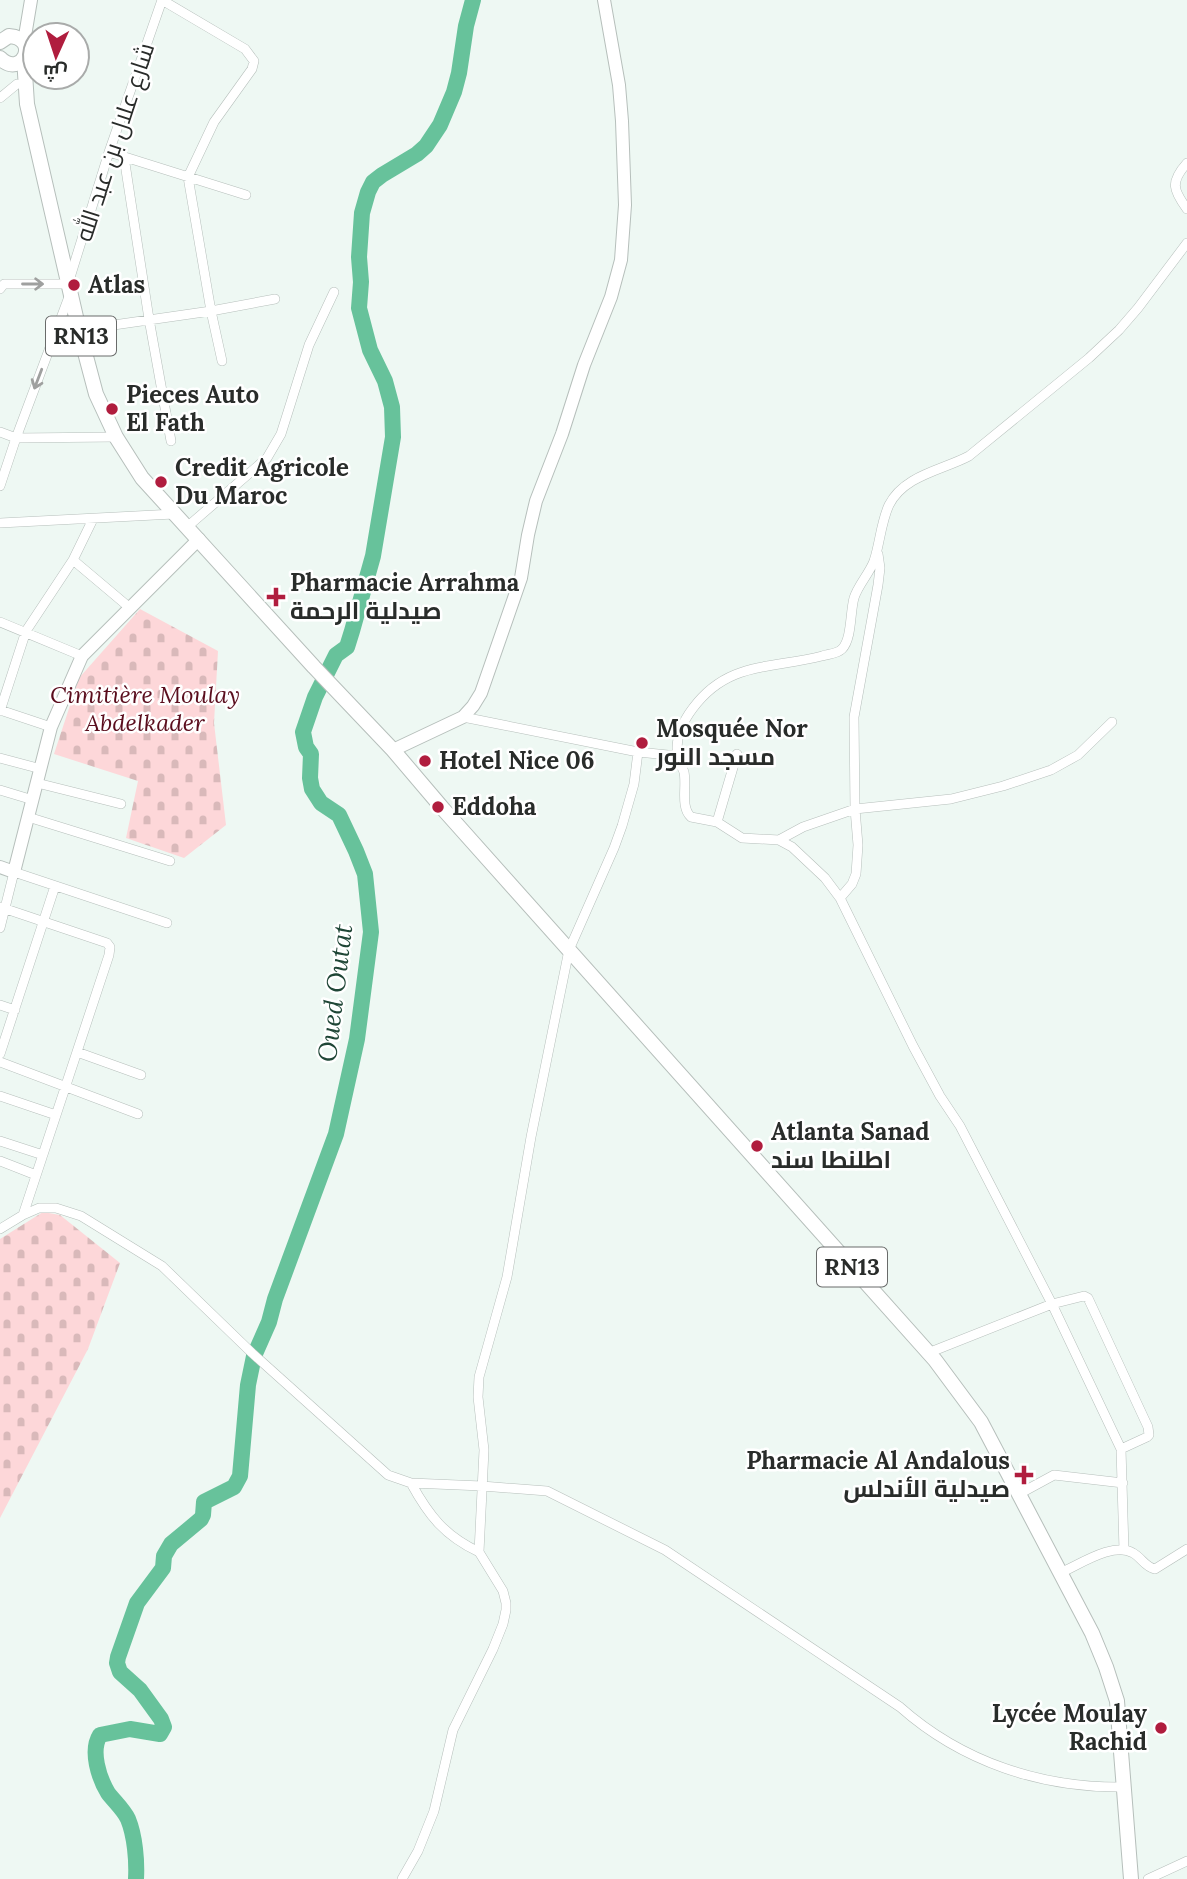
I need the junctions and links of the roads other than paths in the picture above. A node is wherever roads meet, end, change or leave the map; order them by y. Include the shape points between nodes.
1 (31, 0) edge
2 (162, 0) edge
3 (604, 0) edge
4 (9, 39) edge
5 (4, 61) edge
6 (21, 61) edge
7 (18, 84) junction
8 (26, 91) edge
9 (0, 98) edge
10 (27, 104) junction
11 (109, 152) junction
12 (124, 157) junction
13 (1187, 163) edge
14 (188, 177) junction
15 (246, 195) dead end
16 (1187, 209) edge
17 (1187, 243) edge
18 (70, 288) junction
19 (0, 289) edge
20 (334, 292) dead end
21 (275, 299) dead end
22 (211, 311) junction
23 (149, 320) junction
24 (79, 330) junction
25 (222, 361) dead end
26 (0, 432) edge
27 (116, 437) junction
28 (16, 438) junction
29 (171, 441) dead end
30 (0, 486) edge
31 (174, 514) junction
32 (93, 519) junction
33 (0, 523) edge
34 (187, 527) junction
35 (199, 539) junction
36 (878, 549) junction
37 (73, 560) junction
38 (130, 608) junction
39 (0, 622) edge
40 (26, 631) junction
41 (82, 656) junction
42 (0, 710) edge
43 (463, 717) junction
44 (1112, 722) dead end
45 (51, 727) junction
46 (393, 750) junction
47 (638, 752) junction
48 (737, 754) dead end
49 (678, 756) junction
50 (0, 758) edge
51 (40, 769) junction
52 (37, 783) junction
53 (0, 790) edge
54 (33, 800) junction
55 (121, 804) dead end
56 (855, 809) junction
57 (28, 817) junction
58 (717, 822) junction
59 (779, 840) junction
60 (170, 861) dead end
61 (0, 867) edge
62 (14, 872) junction
63 (55, 886) junction
64 (840, 898) junction
65 (3, 908) edge
66 (43, 922) junction
67 (167, 923) dead end
68 (0, 928) edge
69 (569, 950) junction
70 (0, 1004) edge
71 (15, 1010) junction
72 (77, 1052) junction
73 (0, 1054) edge
74 (0, 1062) edge
75 (141, 1075) dead end
76 (65, 1087) junction
77 (0, 1096) edge
78 (138, 1114) dead end
79 (56, 1115) junction
80 (0, 1141) edge
81 (43, 1155) junction
82 (0, 1161) edge
83 (36, 1175) junction
84 (23, 1215) junction
85 (0, 1229) edge
86 (1052, 1304) junction
87 (928, 1353) junction
88 (1121, 1449) junction
89 (411, 1483) junction
90 (1123, 1483) junction
91 (482, 1486) junction
92 (1018, 1494) junction
93 (1187, 1549) edge
94 (1124, 1550) junction
95 (480, 1552) junction
96 (1060, 1573) junction
97 (1124, 1787) junction
98 (1187, 1861) edge
99 (402, 1879) edge
100 (1130, 1879) edge
101 (1148, 1879) edge

1 - 4 street via 28,19
2 - 11 street, شارع علال بن عبد الله
2 - 14 street via 245,49 254,61 214,122
3 - 43 street via 622,121 625,205 621,260 536,501 512,606 481,693
5 - 6 main road, RN13
5 - 7 main road, RN13
7 - 9 street
7 - 10 main road, RN13
8 - 10 main road, RN13
10 - 18 main road, RN13
11 - 12 street
11 - 18 street, شارع علال بن عبد الله
12 - 14 street
12 - 23 street
13 - 16 street via 1175,190
14 - 15 street
14 - 22 street
17 - 36 street via 1124,326 1089,358 969,456 917,478 895,496
19 -> 18 street via 4,284
18 - 24 main road, RN13
18 -> 28 street, شارع علال بن عبد الله
20 - 34 street via 309,345 276,446
21 - 22 street
22 - 23 street
22 - 25 street
23 - 24 street
23 - 29 street
24 - 27 main road, RN13 via 96,394
26 - 28 street
27 - 28 street
27 - 31 main road, RN13 via 142,478
28 - 30 street, شارع علال بن عبد الله
31 - 32 street
31 - 34 main road, RN13
32 - 33 street
32 - 37 street
34 - 35 main road, RN13
35 - 38 street
35 - 46 main road, RN13
36 - 49 street via 854,597 842,649 759,666 709,689 682,726
36 - 56 street via 878,585 854,717
37 - 38 street
37 - 40 street
38 - 41 street
39 - 40 street
40 - 41 street
40 - 42 street
41 - 45 street
42 - 45 street
43 - 46 street
43 - 47 street
44 - 56 street via 1066,763 1009,784 951,799
45 - 51 street
46 - 69 main road, RN13
47 - 49 street
47 - 69 street via 622,826
48 - 58 street
49 - 58 street via 686,783 686,811 691,817
50 - 51 street
51 - 52 street
52 - 54 street
52 - 55 street
53 - 54 street
54 - 57 street
56 - 59 street
56 - 64 street via 856,874
57 - 60 street
57 - 62 street
58 - 59 street via 741,838
59 - 64 street via 809,861
61 - 62 street
62 - 63 street
62 - 65 street
63 - 66 street
63 - 67 street
64 - 86 street via 913,1046
65 - 66 street
65 - 68 street
66 - 71 street
66 - 72 street via 110,947
69 - 87 main road, RN13
69 - 91 street via 509,1267 479,1377
70 - 71 street
71 - 73 street
72 - 75 street
72 - 76 street
74 - 76 street
76 - 78 street
76 - 79 street
77 - 79 street
79 - 81 street
80 - 81 street
81 - 83 street
82 - 83 street
83 - 84 street
84 - 85 street
84 - 89 street via 49,1207 81,1216 162,1266 388,1475
86 - 87 street
86 - 88 street
86 - 88 street via 1088,1298 1149,1432
87 - 92 main road, RN13 via 981,1422
88 - 90 street
89 - 91 street
89 - 95 street via 445,1531
90 - 92 street via 1054,1475
90 - 94 street
91 - 95 street
91 - 97 street via 547,1491 665,1550 953,1745 1038,1779
92 - 96 main road, RN13
93 - 94 street via 1155,1569
94 - 96 street via 1105,1552
95 - 99 street via 505,1597 503,1624 453,1730 434,1811
96 - 97 main road, RN13 via 1092,1633 1111,1683
97 - 100 main road, RN13
98 - 101 street

